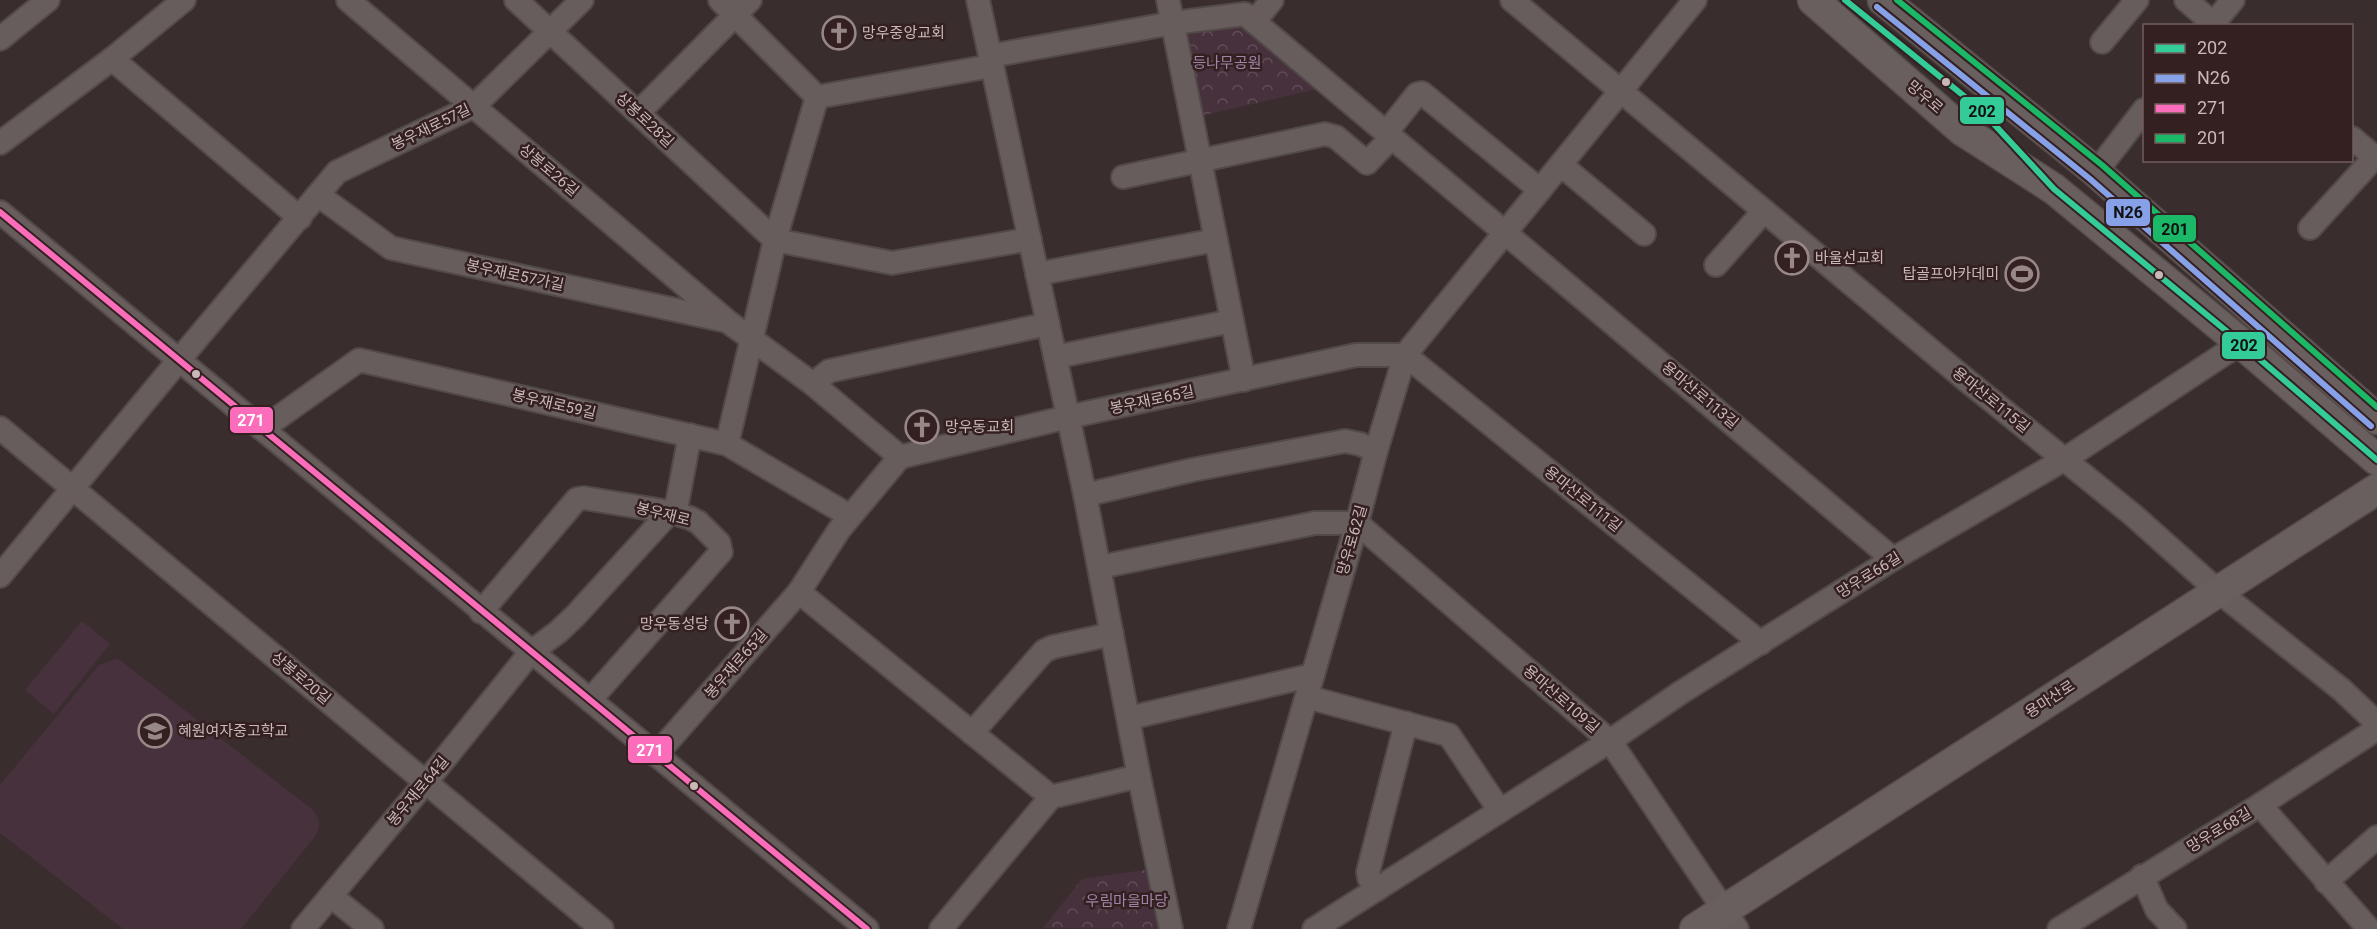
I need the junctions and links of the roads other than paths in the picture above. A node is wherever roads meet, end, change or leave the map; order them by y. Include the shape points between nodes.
1 (48, 0) edge
2 (184, 0) edge
3 (348, 0) edge
4 (516, 0) edge
5 (582, 0) edge
6 (978, 0) edge
7 (1168, 0) edge
8 (1272, 0) edge
9 (1512, 0) edge
10 (1695, 0) edge
11 (1813, 0) edge
12 (1883, 0) edge
13 (2137, 0) edge
14 (2186, 0) edge
15 (2233, 0) edge
16 (735, 5) edge
17 (1254, 22) junction
18 (1173, 23) junction
19 (2212, 24) edge
20 (2214, 24) edge
21 (551, 32) junction
22 (0, 39) edge
23 (2102, 42) dead end
24 (112, 59) junction
25 (991, 61) junction
26 (1622, 92) junction
27 (817, 97) junction
28 (474, 106) junction
29 (2143, 113) edge
30 (638, 114) junction
31 (1389, 135) junction
32 (2353, 139) edge
33 (0, 143) edge
34 (2376, 158) edge
35 (1200, 160) junction
36 (1560, 165) junction
37 (2096, 172) junction
38 (1123, 177) dead end
39 (1540, 190) junction
40 (318, 195) junction
41 (1764, 211) junction
42 (0, 212) edge
43 (300, 218) junction
44 (2310, 228) dead end
45 (1505, 231) junction
46 (1644, 234) dead end
47 (1030, 239) junction
48 (775, 240) junction
49 (1216, 240) junction
50 (1716, 265) dead end
51 (1037, 274) junction
52 (727, 321) junction
53 (1232, 321) junction
54 (1048, 324) junction
55 (751, 338) junction
56 (2241, 343) junction
57 (1405, 355) junction
58 (1055, 357) junction
59 (178, 360) junction
60 (1244, 380) junction
61 (813, 384) junction
62 (1068, 417) junction
63 (2377, 419) edge
64 (0, 428) edge
65 (262, 429) junction
66 (690, 435) junction
67 (727, 444) junction
68 (1376, 451) junction
69 (900, 457) junction
70 (2065, 459) junction
71 (2377, 460) edge
72 (74, 488) junction
73 (2377, 489) edge
74 (1085, 495) junction
75 (672, 513) junction
76 (850, 516) junction
77 (1357, 523) junction
78 (1893, 559) junction
79 (1100, 567) junction
80 (3, 568) edge
81 (2218, 591) junction
82 (799, 592) junction
83 (481, 612) junction
84 (1112, 634) junction
85 (1761, 643) junction
86 (531, 652) junction
87 (1310, 686) junction
88 (590, 700) junction
89 (1129, 718) junction
90 (1406, 723) junction
91 (2377, 723) edge
92 (2377, 729) edge
93 (972, 733) junction
94 (1610, 741) junction
95 (656, 755) junction
96 (1139, 776) junction
97 (426, 782) junction
98 (1051, 797) junction
99 (2260, 805) junction
100 (1500, 811) junction
101 (2377, 837) edge
102 (2142, 876) junction
103 (2326, 882) junction
104 (1376, 890) junction
105 (331, 896) junction
106 (2155, 919) edge
107 (1731, 920) edge
108 (303, 929) edge
109 (372, 929) edge
110 (602, 929) edge
111 (867, 929) edge
112 (941, 929) edge
113 (1171, 929) edge
114 (1239, 929) edge
115 (1314, 929) edge
116 (1695, 929) edge
117 (2059, 929) edge
118 (2175, 929) edge
119 (2369, 929) edge

1 - 22 street
2 - 24 street
3 - 28 street, 상봉로26길
4 - 21 street, 상봉로28길
5 - 21 street, 봉우재로57길
6 - 25 street
7 - 18 street
8 - 17 street
9 - 26 street, 용마산로115길
10 - 26 street, 망우로62길
11 - 56 main road, 망우로 via 1962,130 2054,189
12 - 37 main road
13 - 23 street
14 - 19 street
15 - 20 street
16 - 27 street
16 - 30 street
17 - 18 street via 1245,14
17 - 31 street, 용마산로113길
18 - 25 street
18 - 35 street
21 - 28 street, 봉우재로57길
21 - 30 street, 상봉로28길
24 - 33 street
24 - 43 street
25 - 27 street
25 - 47 street
26 - 36 street, 망우로62길
26 - 41 street, 용마산로115길
27 - 48 street
28 - 40 street, 봉우재로57길 via 337,172
28 - 52 street, 상봉로26길
29 - 37 street
30 - 48 street, 상봉로28길
31 - 35 street via 1367,163 1336,137 1326,134
31 - 39 street via 1417,94 1422,93
31 - 45 street, 용마산로113길
32 - 34 street
34 - 44 street
35 - 38 street
35 - 49 street
36 - 39 street, 망우로62길
36 - 46 street
37 - 63 main road
39 - 45 street, 망우로62길
40 - 43 street, 봉우재로57길
40 - 52 street, 봉우재로57가길 via 391,248
41 - 50 street
41 - 70 street, 용마산로115길
42 - 59 street
43 - 59 street, 봉우재로57길
45 - 57 street, 망우로62길
45 - 78 street, 용마산로113길
47 - 48 street via 892,263
47 - 51 street
48 - 55 street
49 - 51 street
49 - 53 street
51 - 54 street
52 - 55 street, 상봉로26길
53 - 58 street
53 - 60 street
54 - 58 street
54 - 61 street via 830,371
55 - 61 street, 상봉로26길
55 - 67 street
56 - 70 street, 망우로66길
56 - 71 main road, 망우로
57 - 60 street, 봉우재로65길 via 1356,355
57 - 68 street, 망우로62길
57 - 85 street, 용마산로111길
58 - 62 street
59 - 65 street
59 - 72 street, 봉우재로57길
60 - 62 street, 봉우재로65길
61 - 69 street
62 - 69 street, 봉우재로65길
62 - 74 street
64 - 72 street, 상봉로20길
65 - 66 street, 봉우재로59길 via 359,360
65 - 83 street
66 - 67 street, 봉우재로59길
66 - 75 street
67 - 76 street, 봉우재로59길
68 - 74 street via 1345,441
68 - 77 street, 망우로62길
69 - 76 street, 봉우재로65길
70 - 78 street, 망우로66길
70 - 81 street, 용마산로115길
72 - 80 street, 봉우재로57길
72 - 97 street, 상봉로20길
73 - 81 main road, 용마산로
74 - 79 street
75 - 83 street, 봉우재로 via 577,499
75 - 86 street, 봉우재로64길 via 575,616
75 - 88 street, 봉우재로 via 698,522 718,543 721,552
76 - 82 street, 봉우재로65길
77 - 79 street via 1315,523
77 - 87 street, 망우로62길
77 - 94 street, 용마산로109길
78 - 85 street, 망우로66길
79 - 84 street
81 - 91 street, 용마산로115길 via 2342,690
81 - 107 main road, 용마산로
82 - 93 street
82 - 95 street, 봉우재로65길
83 - 86 street
84 - 89 street
84 - 93 street via 1044,651
85 - 94 street, 망우로66길
86 - 88 street
86 - 97 street, 봉우재로64길
87 - 89 street
87 - 90 street
87 - 114 street, 망우로62길
88 - 95 street
89 - 96 street
90 - 100 street via 1451,737
90 - 104 street via 1368,872
92 - 99 street, 망우로68길
93 - 98 street
94 - 100 street, 망우로66길
94 - 107 street, 용마산로109길
95 - 111 street
96 - 98 street
96 - 113 street
97 - 105 street, 봉우재로64길
97 - 110 street, 상봉로20길
98 - 112 street
99 - 102 street, 망우로68길
99 - 103 street
100 - 104 street, 망우로66길
101 - 103 street
102 - 106 street
102 - 117 street, 망우로68길
103 - 119 street
104 - 115 street, 망우로66길
105 - 108 street, 봉우재로64길
105 - 109 street
106 - 118 street
107 - 116 main road, 용마산로

